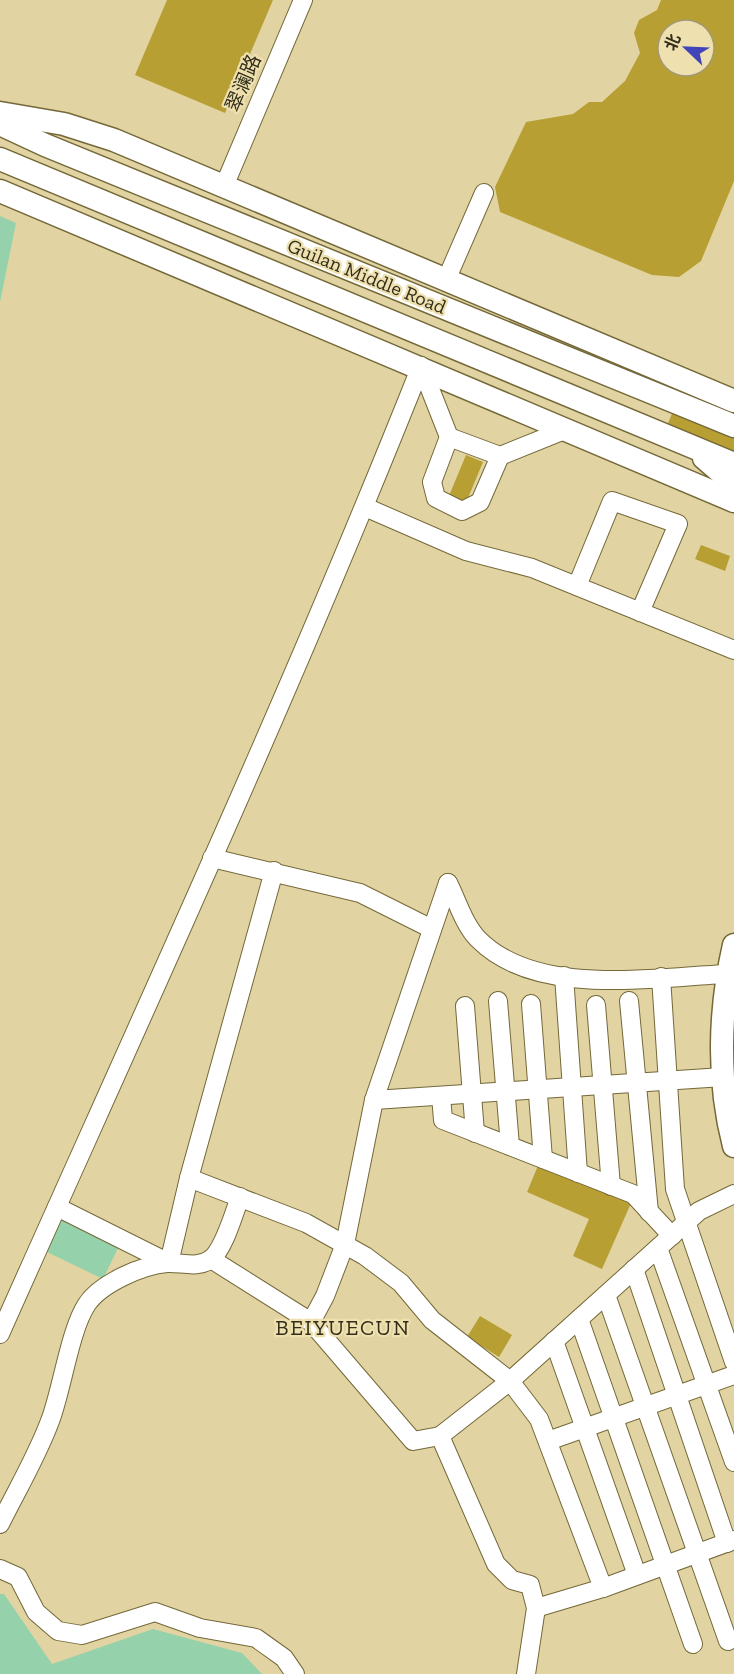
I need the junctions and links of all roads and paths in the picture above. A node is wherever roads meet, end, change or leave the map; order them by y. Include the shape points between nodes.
1 (303, 0) edge
2 (0, 113) edge
3 (0, 124) edge
4 (0, 159) edge
5 (225, 184) junction
6 (0, 191) edge
7 (484, 192) dead end
8 (447, 278) junction
9 (421, 366) junction
10 (734, 401) edge
11 (706, 414) junction
12 (734, 420) edge
13 (734, 426) edge
14 (567, 429) junction
15 (449, 437) junction
16 (690, 445) junction
17 (500, 456) junction
18 (734, 464) edge
19 (734, 484) edge
20 (734, 501) edge
21 (365, 507) junction
22 (577, 586) junction
23 (640, 612) junction
24 (734, 650) edge
25 (212, 858) junction
26 (274, 871) junction
27 (432, 929) junction
28 (734, 945) edge
29 (728, 974) junction
30 (564, 976) junction
31 (661, 976) junction
32 (498, 1001) dead end
33 (629, 1001) dead end
34 (531, 1004) dead end
35 (596, 1005) dead end
36 (465, 1006) dead end
37 (723, 1077) junction
38 (668, 1081) junction
39 (636, 1083) junction
40 (603, 1085) junction
41 (572, 1087) junction
42 (538, 1089) junction
43 (506, 1092) junction
44 (472, 1094) junction
45 (441, 1096) junction
46 (374, 1100) junction
47 (475, 1132) junction
48 (510, 1146) junction
49 (734, 1146) edge
50 (543, 1159) junction
51 (578, 1173) junction
52 (189, 1178) junction
53 (611, 1186) junction
54 (734, 1194) edge
55 (240, 1197) junction
56 (57, 1207) junction
57 (649, 1212) junction
58 (671, 1236) junction
59 (345, 1244) junction
60 (211, 1259) junction
61 (169, 1263) junction
62 (634, 1269) junction
63 (606, 1295) junction
64 (579, 1319) junction
65 (311, 1322) junction
66 (0, 1334) edge
67 (554, 1341) junction
68 (734, 1362) edge
69 (734, 1375) edge
70 (510, 1381) junction
71 (707, 1385) junction
72 (677, 1395) junction
73 (645, 1406) junction
74 (614, 1418) junction
75 (585, 1428) junction
76 (440, 1437) junction
77 (548, 1441) junction
78 (734, 1462) edge
79 (0, 1524) edge
80 (731, 1541) edge
81 (698, 1553) junction
82 (666, 1565) junction
83 (0, 1569) edge
84 (637, 1575) junction
85 (603, 1587) junction
86 (536, 1608) junction
87 (728, 1641) dead end
88 (693, 1644) dead end
89 (295, 1674) edge
90 (525, 1674) edge

1 - 5 street, 翠澜路
2 - 5 main road via 92,132
3 - 11 main road, Guilan Middle Road
4 - 16 main road, Guilan Middle Road
5 - 8 main road
6 - 9 main road via 217,285
7 - 8 street
8 - 10 main road
9 - 14 main road
9 - 15 street
9 - 21 street
11 - 12 main road
11 - 13 main road, Guilan Middle Road
14 - 17 street
14 - 20 main road
15 - 17 street
15 - 17 street via 432,482 436,498 462,511 480,502
16 - 18 main road, Guilan Middle Road
16 - 19 main road
21 - 22 street via 466,551 532,568
21 - 25 street
22 - 23 street
22 - 23 street via 612,501 678,524
23 - 24 street
25 - 26 street
25 - 56 street
26 - 27 street via 360,893
26 - 52 street
27 - 30 street via 448,882 476,937 497,957
27 - 46 street
28 - 29 main road
29 - 31 street
29 - 37 main road
30 - 31 street via 584,980
30 - 41 street
31 - 38 street
32 - 43 street
33 - 39 street
34 - 42 street
35 - 40 street
36 - 44 street
37 - 38 street
37 - 49 main road via 724,1104
38 - 39 street
38 - 58 street via 675,1189
39 - 40 street
39 - 57 street
40 - 41 street
40 - 53 street
41 - 42 street
41 - 51 street
42 - 43 street
42 - 50 street
43 - 44 street
43 - 48 street
44 - 45 street
44 - 47 street
45 - 46 street
45 - 47 street via 443,1120
46 - 59 street
47 - 48 street
48 - 50 street
50 - 51 street
51 - 53 street
52 - 55 street
52 - 61 street
53 - 57 street via 633,1194
54 - 58 street via 699,1211
55 - 59 street via 306,1223
55 - 60 street via 219,1250
56 - 61 street
56 - 66 street
57 - 58 street
58 - 62 street
58 - 68 street
58 - 71 street
59 - 65 street
59 - 70 street via 401,1283 432,1320
60 - 61 street via 195,1265
60 - 65 street
61 - 79 street via 143,1267 120,1278 87,1303 50,1422
62 - 63 street
62 - 72 street
63 - 64 street
63 - 73 street
64 - 67 street
64 - 74 street
65 - 76 street via 413,1441
67 - 70 street
67 - 75 street
69 - 71 street
70 - 76 street
70 - 77 street via 539,1419
71 - 72 street
71 - 78 street
72 - 73 street
72 - 80 street
73 - 74 street
73 - 81 street
74 - 75 street
74 - 82 street
75 - 77 street
75 - 84 street
76 - 86 street via 496,1564 512,1580 530,1585
77 - 85 street
80 - 81 street
81 - 82 street
81 - 87 street
82 - 84 street
82 - 88 street
83 - 89 street via 18,1577 36,1612 58,1631 82,1635 155,1612 200,1628 256,1638 284,1658
84 - 85 street
85 - 86 street
86 - 90 street

